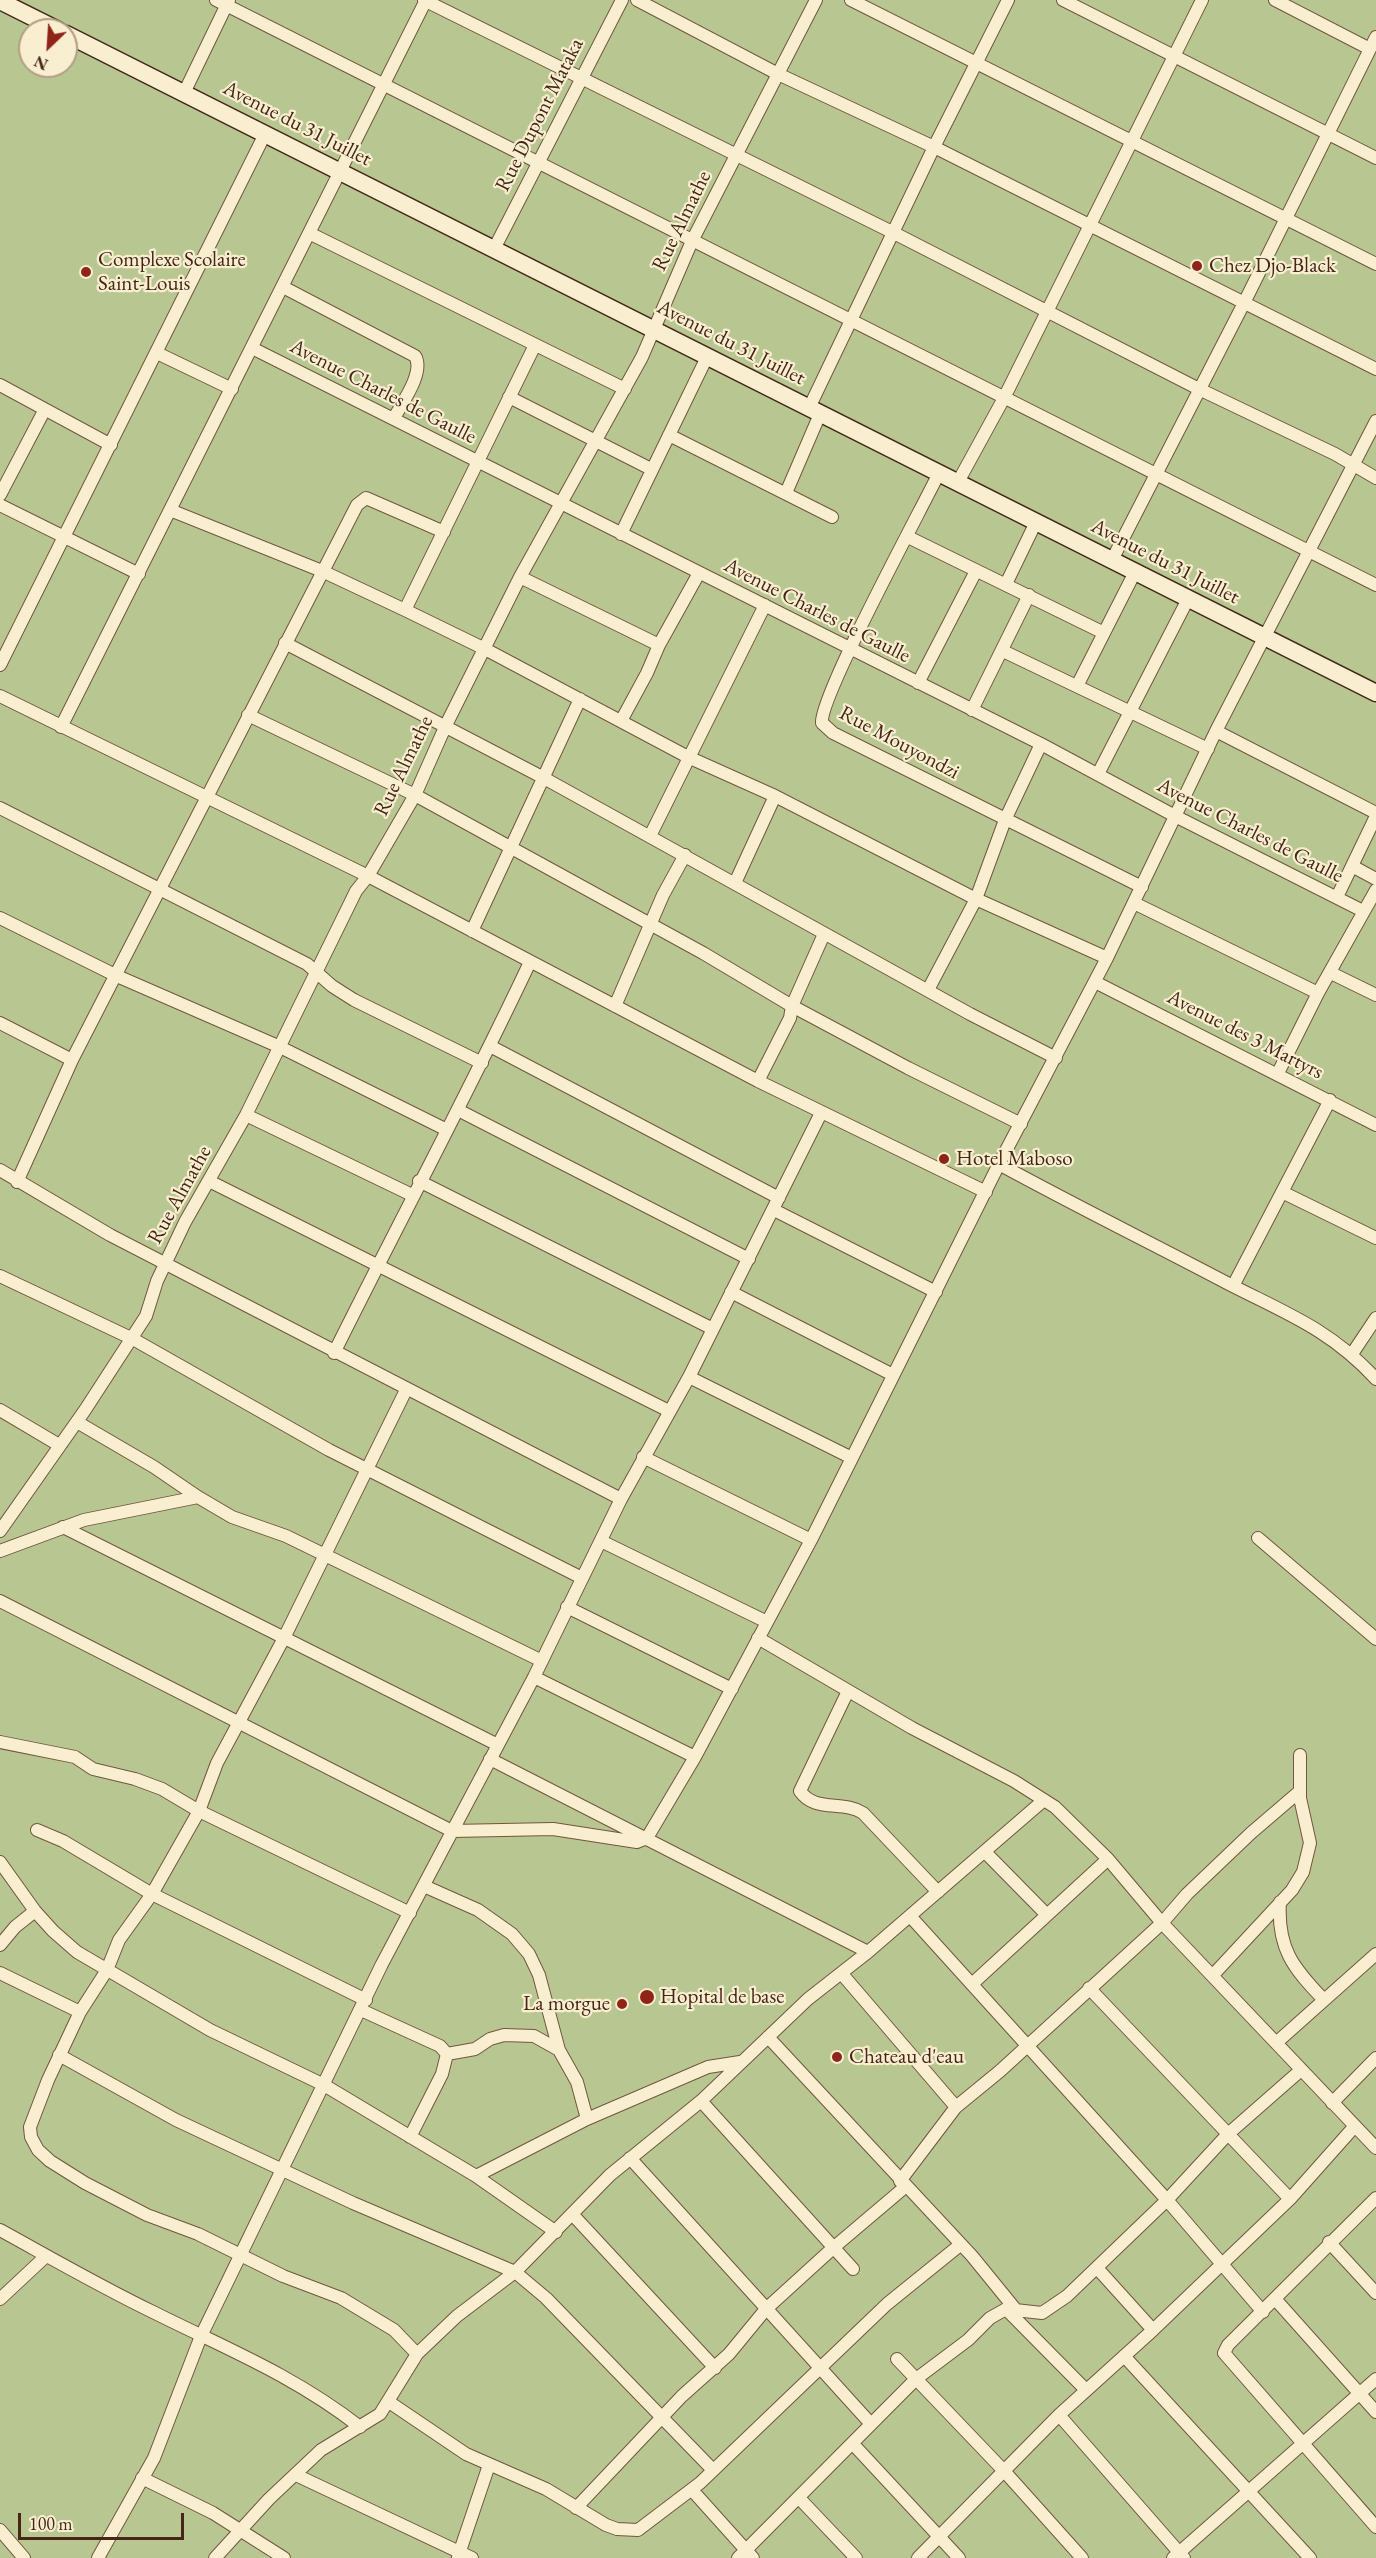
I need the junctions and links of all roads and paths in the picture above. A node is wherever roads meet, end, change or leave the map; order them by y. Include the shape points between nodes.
1 (425, 0) edge
2 (621, 0) edge
3 (637, 0) edge
4 (816, 0) edge
5 (850, 0) edge
6 (1008, 0) edge
7 (1063, 0) edge
8 (1202, 0) edge
9 (1275, 0) edge
10 (0, 1) edge
11 (224, 2) edge
12 (34, 18) edge
13 (1376, 37) edge
14 (78, 40) edge
15 (1370, 49) junction
16 (1173, 57) junction
17 (976, 63) junction
18 (778, 74) junction
19 (583, 78) junction
20 (384, 83) junction
21 (184, 93) junction
22 (1327, 133) junction
23 (265, 134) junction
24 (1130, 140) junction
25 (934, 147) junction
26 (736, 157) junction
27 (1376, 158) edge
28 (537, 162) junction
29 (341, 171) junction
30 (1285, 220) junction
31 (1090, 226) junction
32 (892, 232) junction
33 (311, 234) junction
34 (692, 241) junction
35 (494, 249) junction
36 (1376, 264) edge
37 (283, 287) junction
38 (1244, 303) junction
39 (1046, 311) junction
40 (850, 320) junction
41 (652, 330) junction
42 (535, 345) junction
43 (252, 348) junction
44 (157, 353) junction
45 (707, 357) junction
46 (1376, 369) edge
47 (0, 385) edge
48 (232, 389) junction
49 (625, 389) junction
50 (1199, 389) junction
51 (509, 397) junction
52 (1004, 398) junction
53 (44, 411) junction
54 (815, 411) junction
55 (394, 418) junction
56 (1376, 421) edge
57 (669, 435) junction
58 (594, 442) junction
59 (111, 445) junction
60 (477, 461) junction
61 (1353, 467) junction
62 (651, 470) junction
63 (939, 473) junction
64 (1157, 473) junction
65 (1376, 478) edge
66 (958, 482) junction
67 (786, 493) junction
68 (0, 495) edge
69 (560, 502) junction
70 (0, 505) edge
71 (170, 510) junction
72 (832, 517) dead end
73 (1036, 522) junction
74 (444, 532) junction
75 (621, 534) junction
76 (908, 537) junction
77 (64, 538) junction
78 (1310, 551) junction
79 (1112, 560) junction
80 (322, 571) junction
81 (976, 571) junction
82 (1135, 572) junction
83 (699, 573) junction
84 (139, 574) junction
85 (520, 577) junction
86 (1006, 584) junction
87 (1376, 585) edge
88 (1029, 596) junction
89 (1188, 599) junction
90 (765, 605) junction
91 (405, 610) junction
92 (1104, 633) junction
93 (1266, 638) junction
94 (285, 643) junction
95 (659, 645) junction
96 (485, 649) junction
97 (851, 649) junction
98 (1003, 651) junction
99 (0, 665) edge
100 (918, 683) junction
101 (1077, 686) junction
102 (1376, 693) edge
103 (0, 696) edge
104 (580, 699) junction
105 (972, 710) junction
106 (1128, 713) junction
107 (248, 715) junction
108 (621, 721) junction
109 (446, 724) junction
110 (61, 727) junction
111 (1216, 731) junction
112 (1041, 744) junction
113 (1208, 749) junction
114 (688, 758) junction
115 (1098, 774) junction
116 (542, 777) junction
117 (415, 795) junction
118 (775, 796) junction
119 (204, 798) junction
120 (0, 808) edge
121 (1376, 815) edge
122 (1175, 816) junction
123 (1005, 820) junction
124 (650, 836) junction
125 (511, 849) junction
126 (685, 855) junction
127 (1352, 866) junction
128 (368, 876) junction
129 (1376, 879) edge
130 (735, 883) junction
131 (1142, 887) junction
132 (1376, 890) edge
133 (159, 891) junction
134 (1337, 897) junction
135 (976, 899) junction
136 (1134, 903) junction
137 (1363, 911) junction
138 (0, 918) edge
139 (650, 925) junction
140 (472, 931) junction
141 (824, 934) junction
142 (1107, 958) junction
143 (530, 962) junction
144 (315, 972) junction
145 (1331, 973) junction
146 (117, 976) junction
147 (1095, 981) junction
148 (928, 990) junction
149 (1318, 993) junction
150 (1376, 995) edge
151 (615, 1006) junction
152 (792, 1006) junction
153 (0, 1023) edge
154 (490, 1046) junction
155 (280, 1047) junction
156 (1056, 1058) junction
157 (72, 1060) junction
158 (482, 1063) junction
159 (1278, 1073) junction
160 (758, 1081) junction
161 (1330, 1100) junction
162 (458, 1110) junction
163 (821, 1113) junction
164 (246, 1115) junction
165 (1022, 1124) junction
166 (1376, 1125) edge
167 (447, 1130) junction
168 (999, 1164) junction
169 (0, 1170) edge
170 (209, 1181) junction
171 (419, 1181) junction
172 (17, 1182) junction
173 (986, 1192) junction
174 (1282, 1192) junction
175 (412, 1196) junction
176 (777, 1204) junction
177 (1376, 1238) edge
178 (749, 1259) junction
179 (165, 1262) junction
180 (378, 1264) junction
181 (0, 1276) edge
182 (1233, 1286) junction
183 (731, 1292) junction
184 (936, 1292) junction
185 (1376, 1318) edge
186 (713, 1329) junction
187 (133, 1339) junction
188 (334, 1353) junction
189 (1352, 1354) junction
190 (893, 1375) junction
191 (689, 1377) junction
192 (1376, 1378) edge
193 (406, 1390) junction
194 (0, 1410) edge
195 (669, 1411) junction
196 (77, 1422) junction
197 (59, 1445) junction
198 (643, 1457) junction
199 (850, 1457) junction
200 (366, 1469) junction
201 (198, 1497) junction
202 (621, 1499) junction
203 (63, 1527) junction
204 (0, 1531) edge
205 (1258, 1538) dead end
206 (811, 1540) junction
207 (601, 1541) junction
208 (0, 1551) edge
209 (325, 1555) junction
210 (582, 1578) junction
211 (0, 1601) edge
212 (567, 1607) junction
213 (767, 1622) junction
214 (284, 1638) junction
215 (758, 1638) junction
216 (1376, 1639) edge
217 (542, 1661) junction
218 (534, 1677) junction
219 (732, 1689) junction
220 (848, 1691) junction
221 (238, 1724) junction
222 (0, 1742) edge
223 (496, 1744) junction
224 (1300, 1755) dead end
225 (694, 1757) junction
226 (490, 1759) junction
227 (1300, 1791) junction
228 (1044, 1800) junction
229 (199, 1812) junction
230 (37, 1830) dead end
231 (452, 1831) junction
232 (647, 1838) junction
233 (985, 1852) junction
234 (1108, 1858) junction
235 (0, 1862) edge
236 (424, 1886) junction
237 (938, 1892) junction
238 (152, 1894) junction
239 (1280, 1902) junction
240 (35, 1911) junction
241 (410, 1913) junction
242 (1047, 1915) junction
243 (910, 1916) junction
244 (1162, 1923) junction
245 (0, 1946) edge
246 (867, 1952) junction
247 (1376, 1954) edge
248 (107, 1970) junction
249 (0, 1973) edge
250 (842, 1974) junction
251 (1213, 1975) junction
252 (972, 1984) junction
253 (1089, 1988) junction
254 (1324, 2000) junction
255 (364, 2005) junction
256 (80, 2012) junction
257 (768, 2037) junction
258 (1276, 2043) junction
259 (1029, 2045) junction
260 (558, 2050) junction
261 (447, 2054) junction
262 (59, 2055) junction
263 (1376, 2058) edge
264 (740, 2062) junction
265 (1301, 2070) junction
266 (324, 2085) junction
267 (701, 2101) junction
268 (1332, 2103) junction
269 (956, 2107) junction
270 (587, 2119) junction
271 (1354, 2127) junction
272 (1228, 2134) junction
273 (410, 2137) junction
274 (1376, 2148) edge
275 (630, 2158) junction
276 (282, 2169) junction
277 (476, 2176) junction
278 (902, 2184) junction
279 (1376, 2198) edge
280 (1290, 2199) junction
281 (1167, 2200) junction
282 (573, 2215) junction
283 (0, 2230) edge
284 (556, 2232) junction
285 (1329, 2242) junction
286 (960, 2245) junction
287 (832, 2248) junction
288 (243, 2254) junction
289 (45, 2257) junction
290 (1222, 2262) junction
291 (1096, 2268) junction
292 (853, 2269) dead end
293 (515, 2272) junction
294 (1376, 2293) edge
295 (0, 2299) edge
296 (1276, 2300) junction
297 (766, 2309) junction
298 (1011, 2310) junction
299 (1263, 2312) junction
300 (1153, 2330) junction
301 (201, 2336) junction
302 (417, 2354) junction
303 (1124, 2356) junction
304 (897, 2359) dead end
305 (819, 2367) junction
306 (715, 2368) junction
307 (916, 2379) junction
308 (1376, 2379) edge
309 (1086, 2390) junction
310 (1358, 2393) junction
311 (389, 2402) junction
312 (1376, 2412) edge
313 (1059, 2415) junction
314 (664, 2418) junction
315 (871, 2424) junction
316 (360, 2427) junction
317 (1303, 2443) junction
318 (853, 2444) junction
319 (489, 2465) junction
320 (713, 2470) junction
321 (1005, 2472) junction
322 (296, 2475) junction
323 (142, 2478) junction
324 (692, 2490) junction
325 (1250, 2491) junction
326 (799, 2498) junction
327 (576, 2508) junction
328 (1376, 2527) edge
329 (0, 2530) edge
330 (242, 2531) junction
331 (939, 2537) junction
332 (459, 2555) edge
333 (746, 2555) edge
334 (1179, 2556) edge
335 (24, 2558) edge
336 (98, 2558) edge
337 (215, 2558) edge
338 (284, 2558) edge
339 (472, 2558) edge
340 (856, 2558) edge
341 (918, 2558) edge
342 (959, 2558) edge
343 (1082, 2558) edge
344 (1310, 2558) edge

1 - 19 street
1 - 20 street
2 - 19 street, Rue Dupont Mataka
3 - 18 street
4 - 18 street, Rue Almathe
5 - 17 street
6 - 17 street
7 - 16 street
8 - 16 street
9 - 15 street
10 - 12 street
11 - 20 street
11 - 21 street
13 - 15 street
14 - 21 street, Avenue du 31 Juillet
15 - 22 street
16 - 22 street
16 - 24 street
17 - 24 street
17 - 25 street
18 - 25 street
18 - 26 street, Rue Almathe
19 - 26 street
19 - 28 street, Rue Dupont Mataka
20 - 28 street
20 - 29 street
21 - 23 street, Avenue du 31 Juillet
22 - 27 street
22 - 30 street
23 - 29 street, Avenue du 31 Juillet
23 - 44 street
24 - 30 street
24 - 31 street
25 - 31 street
25 - 32 street
26 - 32 street
26 - 34 street, Rue Almathe
28 - 34 street
28 - 35 street, Rue Dupont Mataka
29 - 33 street
29 - 35 street, Avenue du 31 Juillet
30 - 36 street
30 - 38 street
31 - 38 street
31 - 39 street
32 - 39 street
32 - 40 street
33 - 37 street
33 - 42 street
34 - 40 street
34 - 41 street, Rue Almathe
35 - 41 street, Avenue du 31 Juillet
37 - 43 street
37 - 55 street via 415,356 416,374
38 - 46 street
38 - 50 street
39 - 50 street
39 - 52 street
40 - 52 street
40 - 54 street
41 - 45 street, Avenue du 31 Juillet
41 - 49 street, Rue Almathe
42 - 49 street
42 - 51 street
43 - 48 street
43 - 55 street, Avenue Charles de Gaulle
44 - 48 street
44 - 59 street
45 - 54 street, Avenue du 31 Juillet
45 - 57 street
47 - 53 street
48 - 71 street
49 - 58 street, Rue Almathe
50 - 61 street via 1335,454
50 - 64 street
51 - 58 street
51 - 60 street
52 - 64 street
52 - 66 street
53 - 59 street
53 - 68 street
54 - 63 street, Avenue du 31 Juillet
54 - 67 street
55 - 60 street, Avenue Charles de Gaulle
56 - 61 street
57 - 62 street
57 - 67 street
58 - 62 street
58 - 69 street, Rue Almathe
59 - 77 street
60 - 69 street, Avenue Charles de Gaulle
60 - 74 street
61 - 65 street
61 - 78 street
62 - 75 street
63 - 66 street, Avenue du 31 Juillet
63 - 76 street, Rue Mouyondzi
64 - 78 street
64 - 79 street
66 - 73 street, Avenue du 31 Juillet
67 - 72 street
69 - 75 street, Avenue Charles de Gaulle
69 - 85 street, Rue Almathe
70 - 77 street
71 - 80 street
71 - 84 street
73 - 79 street, Avenue du 31 Juillet
73 - 86 street
74 - 80 street via 363,498
74 - 91 street
75 - 83 street, Avenue Charles de Gaulle
76 - 81 street
76 - 97 street, Rue Mouyondzi
77 - 84 street
77 - 99 street
78 - 87 street
78 - 93 street
79 - 82 street, Avenue du 31 Juillet
80 - 91 street
80 - 94 street
81 - 86 street
81 - 100 street
82 - 89 street, Avenue du 31 Juillet
82 - 92 street
83 - 90 street, Avenue Charles de Gaulle
83 - 95 street
84 - 110 street
85 - 95 street
85 - 96 street, Rue Almathe
86 - 88 street
88 - 92 street
88 - 98 street
89 - 93 street, Avenue du 31 Juillet
89 - 106 street
90 - 97 street, Avenue Charles de Gaulle
90 - 114 street
91 - 96 street
92 - 101 street
93 - 102 street, Avenue du 31 Juillet
93 - 111 street
94 - 107 street
94 - 109 street
95 - 108 street
96 - 104 street
96 - 109 street, Rue Almathe
97 - 100 street, Avenue Charles de Gaulle
97 - 123 street, Rue Mouyondzi via 823,714 824,726
98 - 101 street
98 - 105 street
100 - 105 street, Avenue Charles de Gaulle
101 - 106 street
103 - 110 street
104 - 108 street
104 - 116 street
105 - 112 street, Avenue Charles de Gaulle
106 - 113 street
106 - 115 street
107 - 117 street
107 - 119 street
108 - 114 street
109 - 116 street
109 - 117 street, Rue Almathe
110 - 119 street
111 - 113 street
111 - 121 street
112 - 115 street, Avenue Charles de Gaulle
112 - 123 street
113 - 122 street
114 - 118 street
114 - 124 street
115 - 122 street, Avenue Charles de Gaulle
116 - 124 street
116 - 125 street
117 - 125 street
117 - 128 street, Rue Almathe
118 - 130 street
118 - 135 street
119 - 128 street
119 - 133 street
120 - 133 street
121 - 127 street
122 - 131 street
122 - 134 street, Avenue Charles de Gaulle
123 - 131 street, Rue Mouyondzi
123 - 135 street
124 - 126 street
125 - 139 street
125 - 140 street
126 - 130 street
126 - 139 street
127 - 129 street
127 - 134 street
128 - 140 street
128 - 144 street, Rue Almathe via 356,891
130 - 141 street
131 - 136 street
132 - 137 street
133 - 144 street via 307,964
133 - 146 street
134 - 137 street, Avenue Charles de Gaulle
135 - 142 street
135 - 148 street
136 - 142 street
136 - 149 street
137 - 145 street
138 - 146 street
139 - 151 street
139 - 152 street
140 - 143 street
141 - 148 street
141 - 152 street
142 - 147 street
143 - 151 street
143 - 154 street
144 - 155 street, Rue Almathe
144 - 158 street via 354,1000
145 - 149 street
145 - 150 street
146 - 155 street
146 - 157 street
147 - 156 street
147 - 159 street, Avenue des 3 Martyrs
148 - 156 street
149 - 159 street
151 - 160 street
152 - 160 street via 790,1018
152 - 165 street
153 - 157 street
154 - 158 street
154 - 176 street
155 - 164 street, Rue Almathe
155 - 167 street
156 - 165 street
157 - 172 street
158 - 162 street
159 - 161 street, Avenue des 3 Martyrs
160 - 163 street
161 - 166 street, Avenue des 3 Martyrs
161 - 174 street
162 - 167 street
162 - 178 street
163 - 173 street
163 - 176 street
164 - 170 street, Rue Almathe
164 - 175 street
165 - 168 street
167 - 171 street
168 - 173 street
168 - 182 street via 1094,1217
169 - 172 street
170 - 179 street, Rue Almathe
170 - 180 street
171 - 175 street
171 - 186 street
172 - 179 street
173 - 184 street
174 - 177 street
174 - 182 street
175 - 180 street
176 - 178 street
176 - 184 street
178 - 183 street
179 - 187 street, Rue Almathe via 146,1316
179 - 188 street
180 - 188 street
180 - 195 street
181 - 187 street
182 - 189 street via 1317,1329
183 - 186 street
183 - 190 street
184 - 190 street
185 - 189 street
186 - 191 street
187 - 196 street, Rue Almathe
187 - 200 street
188 - 193 street
189 - 192 street
190 - 199 street
191 - 195 street
191 - 199 street
193 - 200 street
193 - 202 street
194 - 197 street
195 - 198 street
196 - 197 street, Rue Almathe
196 - 201 street
197 - 204 street, Rue Almathe
198 - 202 street
198 - 206 street
199 - 206 street
200 - 209 street
200 - 210 street
201 - 203 street via 131,1508
201 - 209 street via 232,1517
202 - 207 street
203 - 208 street
203 - 214 street
205 - 216 street
206 - 213 street
207 - 210 street
207 - 213 street
209 - 214 street
209 - 217 street
210 - 212 street
211 - 221 street
212 - 217 street
212 - 219 street
213 - 215 street
214 - 221 street
214 - 223 street
215 - 219 street
215 - 220 street
217 - 218 street
218 - 223 street
218 - 225 street
219 - 225 street
220 - 228 street
220 - 237 street via 800,1791 826,1807 855,1808 863,1813
221 - 229 street via 217,1763
221 - 231 street
222 - 229 street via 75,1757 93,1769 162,1789
223 - 226 street
224 - 227 street
225 - 232 street
226 - 231 street
226 - 232 street
227 - 239 street via 1309,1828 1308,1855 1298,1881
227 - 244 street via 1187,1894
228 - 233 street
228 - 234 street
229 - 238 street
229 - 241 street
230 - 238 street via 63,1841
231 - 232 street via 553,1829 637,1842
231 - 236 street
232 - 246 street
233 - 237 street
233 - 242 street
234 - 242 street
234 - 244 street
235 - 240 street
236 - 241 street
236 - 260 street via 478,1910 512,1934 530,1954
237 - 243 street
238 - 248 street via 119,1940
238 - 255 street
239 - 251 street
239 - 254 street via 1278,1926 1288,1958
240 - 245 street
240 - 248 street via 69,1945
241 - 255 street
242 - 252 street
243 - 246 street
243 - 252 street
244 - 251 street
244 - 253 street
246 - 250 street
247 - 254 street
248 - 256 street
248 - 266 street via 210,2030
249 - 256 street
250 - 257 street via 808,1999
250 - 269 street
251 - 258 street
252 - 259 street
253 - 259 street
253 - 272 street
254 - 258 street
255 - 261 street via 440,2046
255 - 266 street
256 - 262 street
257 - 264 street
257 - 278 street
258 - 265 street
259 - 269 street
259 - 281 street
260 - 261 street via 534,2036 504,2035 475,2049
260 - 270 street via 577,2082
261 - 273 street via 442,2074
262 - 276 street via 176,2120
262 - 288 street via 30,2127 38,2150 85,2183 147,2215
263 - 268 street
264 - 267 street
264 - 270 street via 708,2067
265 - 268 street
265 - 272 street
266 - 273 street
266 - 276 street
267 - 275 street
267 - 287 street
268 - 271 street
269 - 278 street
270 - 277 street
271 - 274 street
271 - 280 street
272 - 280 street
272 - 281 street
273 - 277 street
275 - 282 street
275 - 297 street
276 - 288 street
276 - 293 street
277 - 284 street
278 - 286 street
278 - 287 street
279 - 285 street
280 - 290 street
281 - 290 street
281 - 291 street
282 - 284 street
282 - 306 street
283 - 289 street
284 - 293 street
285 - 294 street
285 - 296 street
286 - 298 street via 1006,2296
286 - 305 street via 887,2304
287 - 292 street
287 - 297 street
288 - 301 street
288 - 302 street via 283,2276 341,2298 394,2330
289 - 295 street
289 - 301 street
290 - 299 street
290 - 300 street
291 - 298 street via 1042,2313
291 - 300 street
293 - 302 street via 457,2316
293 - 314 street via 546,2298
296 - 299 street
296 - 310 street
297 - 305 street
297 - 306 street
298 - 307 street via 990,2318
298 - 309 street
299 - 317 street via 1224,2353
300 - 303 street
301 - 316 street via 298,2384
301 - 323 street via 164,2434
302 - 311 street
303 - 309 street
303 - 325 street
304 - 307 street
305 - 315 street
305 - 320 street
306 - 314 street via 682,2396
307 - 315 street
307 - 321 street
308 - 310 street
309 - 313 street
310 - 312 street
310 - 317 street
311 - 316 street via 380,2414
311 - 319 street via 441,2439
313 - 321 street
313 - 334 street
314 - 320 street
314 - 327 street
315 - 318 street
316 - 322 street via 321,2450
317 - 325 street
317 - 328 street
318 - 326 street
318 - 331 street
319 - 327 street via 546,2489
319 - 332 street
320 - 324 street
321 - 331 street
321 - 343 street
322 - 330 street via 256,2512
322 - 332 street
323 - 330 street
323 - 336 street
324 - 327 street via 638,2529 617,2529
324 - 333 street
325 - 334 street
325 - 344 street
326 - 333 street
326 - 340 street
329 - 335 street
330 - 337 street
330 - 338 street
331 - 341 street
331 - 342 street
332 - 339 street

